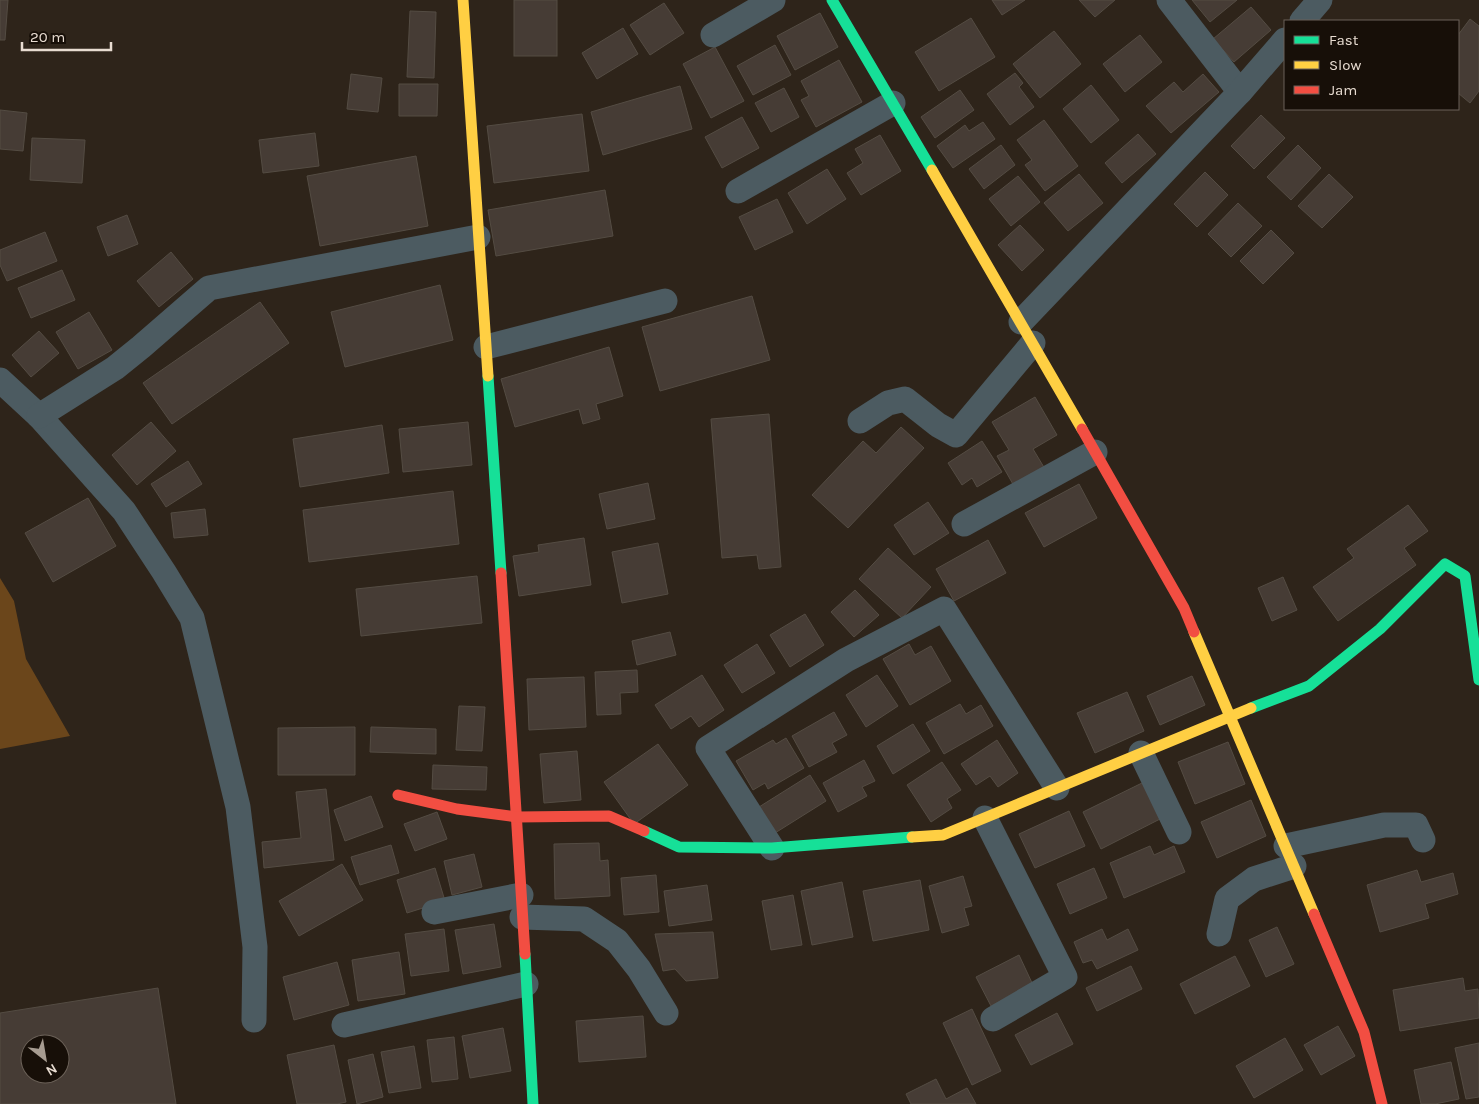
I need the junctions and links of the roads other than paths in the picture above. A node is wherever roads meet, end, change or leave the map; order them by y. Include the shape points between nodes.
1 (463, 0) edge
2 (773, 0) edge
3 (832, 0) edge
4 (1169, 0) edge
5 (1320, 0) edge
6 (1303, 20) edge
7 (713, 35) dead end
8 (1284, 41) edge
9 (1240, 92) junction
10 (893, 103) junction
11 (738, 191) dead end
12 (478, 237) junction
13 (665, 300) dead end
14 (1021, 322) junction
15 (1033, 343) junction
16 (486, 347) junction
17 (0, 380) edge
18 (39, 416) junction
19 (860, 421) dead end
20 (1095, 452) junction
21 (964, 524) dead end
22 (1479, 680) edge
23 (1230, 716) junction
24 (1141, 753) junction
25 (1056, 788) junction
26 (398, 795) dead end
27 (517, 817) junction
28 (984, 818) junction
29 (1179, 832) dead end
30 (1423, 840) dead end
31 (772, 848) junction
32 (1290, 856) junction
33 (522, 906) junction
34 (434, 912) dead end
35 (1220, 934) dead end
36 (526, 984) junction
37 (666, 1013) dead end
38 (994, 1018) dead end
39 (254, 1020) dead end
40 (344, 1025) dead end
41 (533, 1104) edge
42 (1382, 1104) edge

1 - 12 street
2 - 7 street
3 - 10 street
4 - 9 street
5 - 6 street
8 - 9 street
9 - 14 street
10 - 11 street
10 - 14 street
12 - 16 street
12 - 18 street via 208,288 115,368
13 - 16 street
14 - 15 street
15 - 19 street via 956,435 905,399 888,403
15 - 20 street
16 - 27 street
17 - 18 street
18 - 39 street via 124,511 192,618 238,807 255,946
20 - 21 street
20 - 23 street via 1184,608
22 - 23 street via 1465,576 1445,564 1380,629 1310,686
23 - 24 street
23 - 32 street
24 - 25 street
24 - 29 street
25 - 28 street
25 - 31 street via 944,609 846,660 708,748
26 - 27 street via 457,809
27 - 31 street via 609,816 679,847
27 - 33 street
28 - 31 street via 944,835
28 - 38 street via 1065,976
30 - 32 street via 1416,825 1384,825
32 - 35 street via 1227,899
32 - 42 street via 1364,1032
33 - 34 street
33 - 36 street
33 - 37 street via 584,919 617,941
36 - 40 street
36 - 41 street

